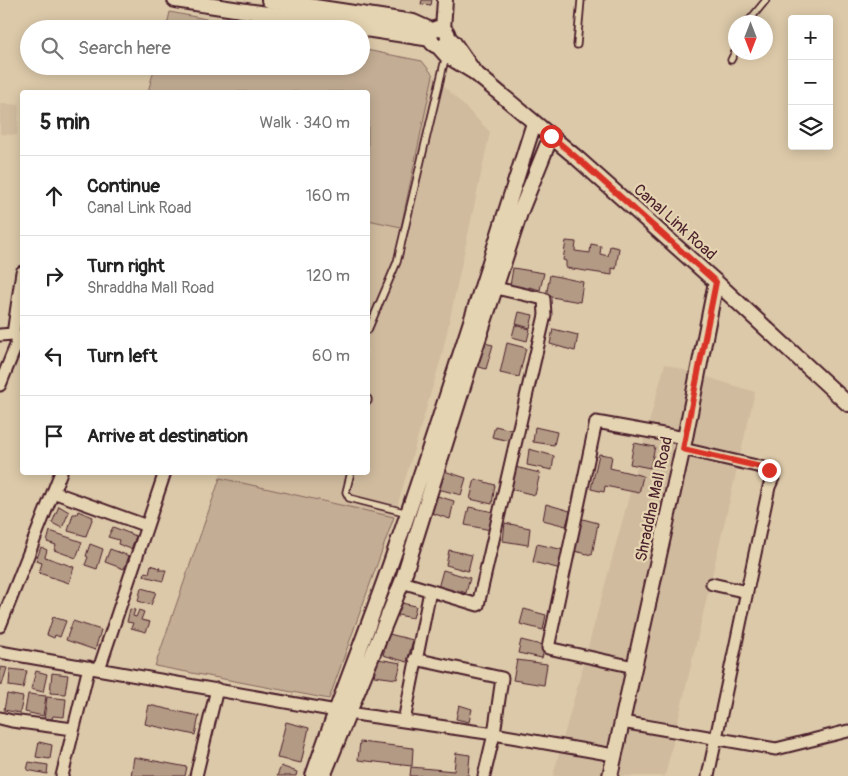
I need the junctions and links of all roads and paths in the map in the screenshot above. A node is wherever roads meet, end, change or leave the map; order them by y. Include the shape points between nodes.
1 (175, 0) edge
2 (269, 0) edge
3 (444, 0) edge
4 (582, 0) edge
5 (766, 0) edge
6 (754, 15) edge
7 (308, 20) edge
8 (370, 29) edge
9 (440, 40) junction
10 (577, 45) dead end
11 (534, 122) junction
12 (551, 136) junction
13 (716, 282) junction
14 (20, 286) edge
15 (496, 288) junction
16 (370, 325) edge
17 (13, 334) junction
18 (0, 335) edge
19 (0, 385) edge
20 (848, 404) edge
21 (684, 443) junction
22 (60, 475) edge
23 (164, 475) edge
24 (350, 475) edge
25 (53, 492) junction
26 (408, 513) junction
27 (147, 526) junction
28 (402, 582) junction
29 (712, 584) dead end
30 (430, 590) junction
31 (747, 592) junction
32 (0, 626) edge
33 (0, 652) edge
34 (415, 659) junction
35 (634, 667) junction
36 (94, 668) junction
37 (217, 689) junction
38 (342, 712) junction
39 (0, 718) edge
40 (404, 721) junction
41 (622, 722) junction
42 (73, 729) junction
43 (848, 731) edge
44 (494, 734) junction
45 (717, 739) junction
46 (614, 755) junction
47 (62, 776) edge
48 (196, 776) edge
49 (313, 776) edge
50 (323, 776) edge
51 (484, 776) edge
52 (610, 776) edge
53 (708, 776) edge

1 - 7 street
2 - 9 street via 413,22
3 - 9 street
4 - 10 lane
5 - 6 lane
8 - 9 street
9 - 11 street, Canal Link Road
9 - 16 lane via 398,262
11 - 12 street, Canal Link Road
11 - 26 street
12 - 13 street, Canal Link Road
12 - 15 street via 521,210
13 - 20 street, Canal Link Road
13 - 21 street, Shraddha Mall Road
14 - 17 street
15 - 28 street
15 - 30 street via 544,299 545,315 478,605
17 - 18 street
17 - 19 street via 19,338
21 - 31 street via 769,470 773,478
21 - 35 street, Shraddha Mall Road
21 - 35 street via 596,422 548,648
22 - 25 street
23 - 27 street
24 - 26 lane via 346,492 349,498
25 - 27 street
25 - 32 street
26 - 38 street
27 - 36 street
28 - 30 street
28 - 38 street
29 - 31 street
30 - 34 street
31 - 45 street
33 - 36 street
34 - 40 street
34 - 44 street via 502,678
35 - 41 street, Shraddha Mall Road
36 - 37 street
36 - 42 street
37 - 38 street
37 - 48 street
38 - 40 street
38 - 49 street
38 - 50 street
39 - 42 street
40 - 44 street
41 - 45 street
41 - 46 street, Shraddha Mall Road
42 - 47 street
43 - 45 street via 776,749
44 - 46 street
44 - 51 street
45 - 53 street
46 - 52 street

